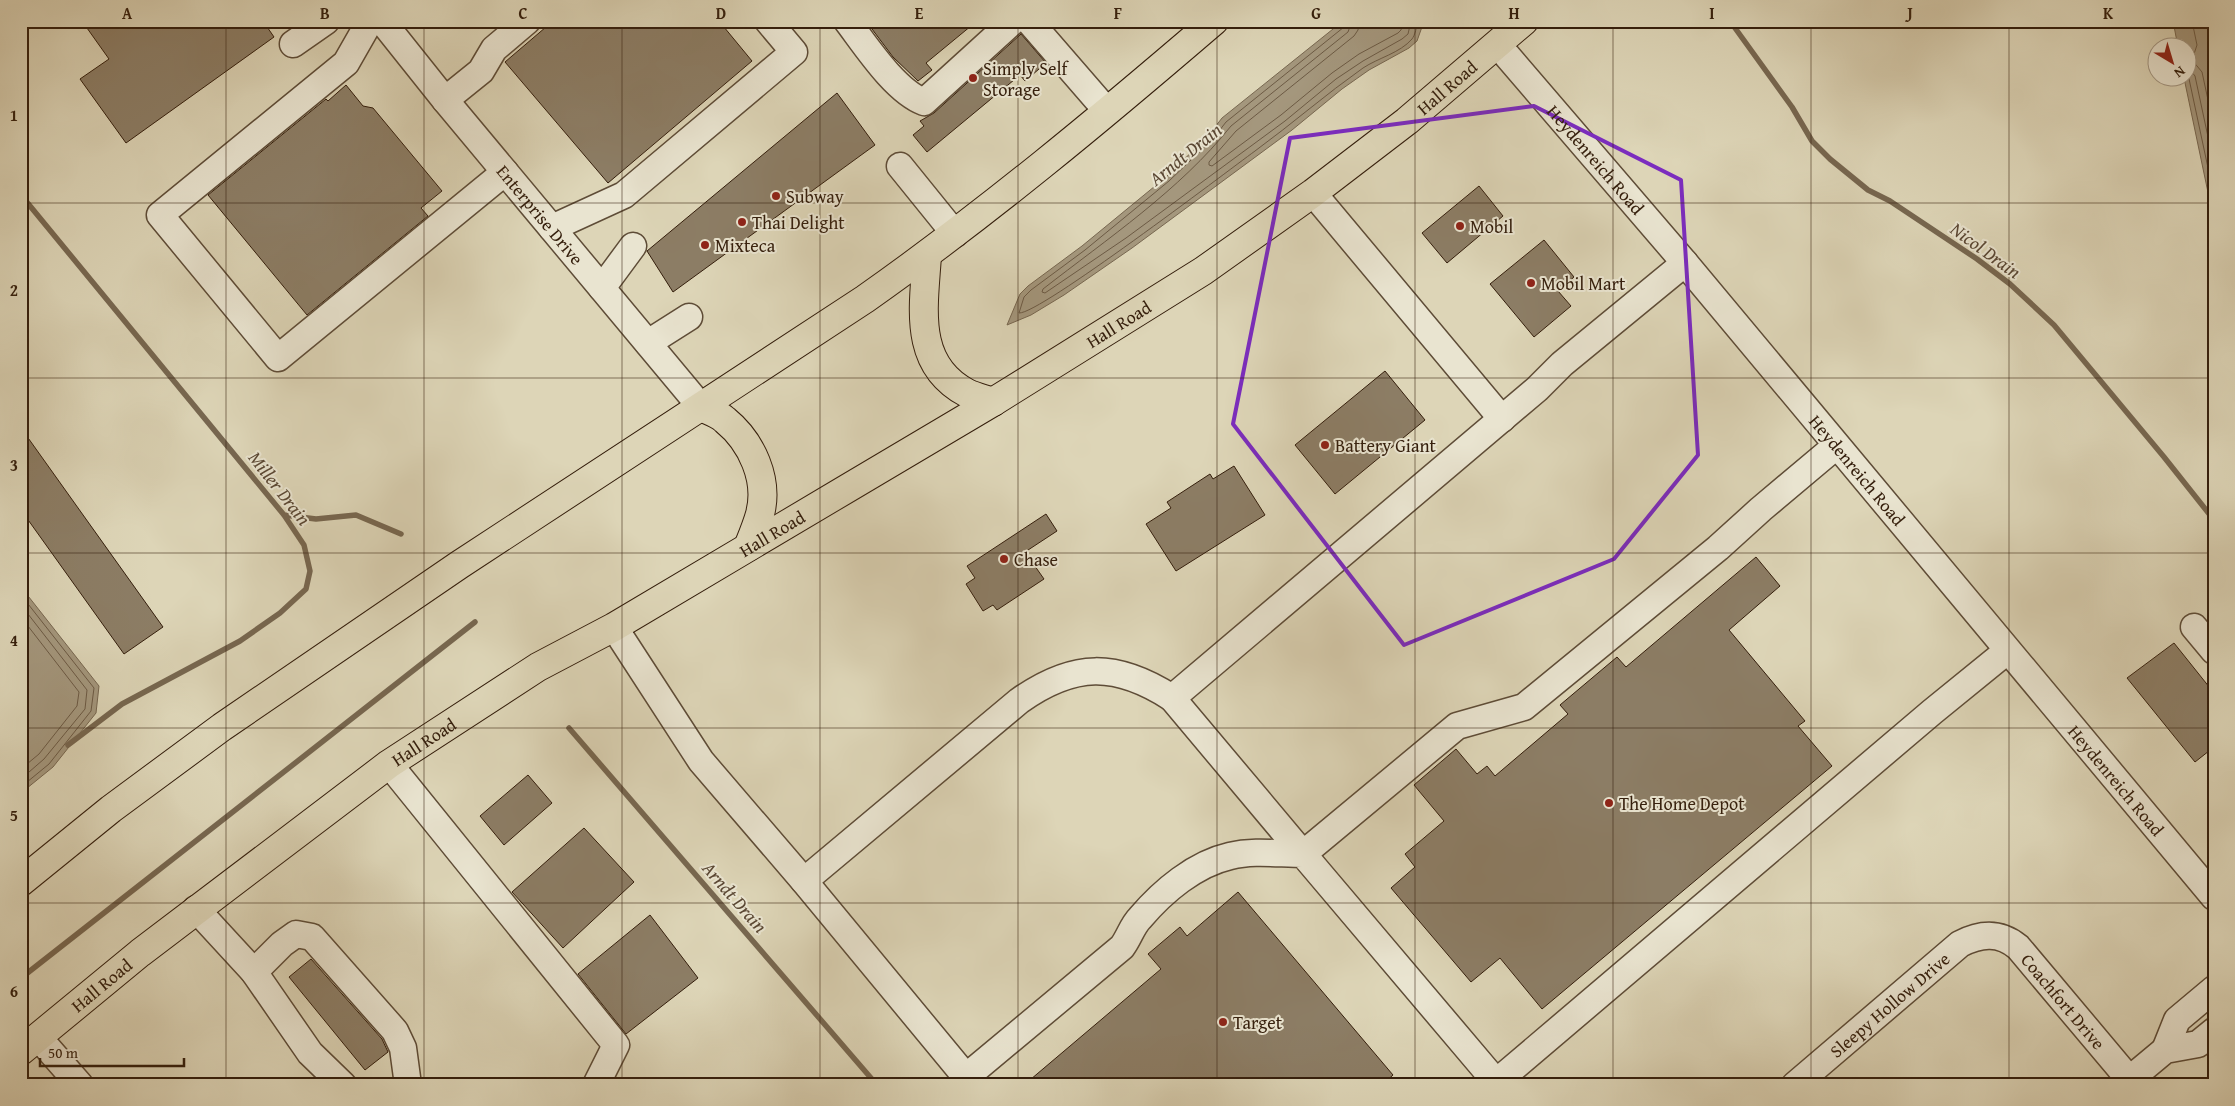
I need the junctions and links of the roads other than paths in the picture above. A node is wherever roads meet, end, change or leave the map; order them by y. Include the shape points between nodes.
1 (326, 21) edge
2 (370, 21) edge
3 (382, 21) edge
4 (527, 21) edge
5 (768, 21) edge
6 (847, 21) edge
7 (1013, 21) edge
8 (1029, 21) edge
9 (1214, 21) edge
10 (1524, 21) edge
11 (293, 44) dead end
12 (1497, 44) junction
13 (445, 100) junction
14 (1107, 110) junction
15 (900, 166) dead end
16 (505, 172) junction
17 (1313, 193) junction
18 (552, 228) junction
19 (955, 234) junction
20 (633, 246) dead end
21 (927, 255) junction
22 (1685, 263) junction
23 (602, 288) junction
24 (689, 317) dead end
25 (648, 344) junction
26 (993, 402) junction
27 (701, 407) junction
28 (1502, 419) junction
29 (1836, 446) junction
30 (748, 547) junction
31 (614, 627) junction
32 (2194, 627) dead end
33 (2007, 651) junction
34 (2214, 651) edge
35 (1172, 698) junction
36 (389, 764) junction
37 (1303, 854) junction
38 (804, 880) junction
39 (21, 882) edge
40 (2210, 885) edge
41 (196, 910) junction
42 (1990, 935) joint
43 (254, 972) junction
44 (2214, 989) edge
45 (2214, 1031) edge
46 (30, 1044) edge
47 (2165, 1050) junction
48 (964, 1081) edge
49 (2126, 1082) edge
50 (1494, 1083) edge
51 (80, 1085) edge
52 (343, 1085) edge
53 (408, 1085) edge
54 (596, 1085) edge
55 (1795, 1085) edge

1 - 11 street
2 - 16 street via 346,63 160,215 278,358
3 - 13 street, Enterprise Drive
4 - 13 street via 494,49 481,71
5 - 18 street via 794,52 624,195
6 - 7 street via 900,87 924,102
8 - 14 street
9 - 14 highway
10 - 12 highway, Hall Road
12 - 17 highway, Hall Road via 1407,121
12 - 22 street, Heydenreich Road
13 - 16 street, Enterprise Drive
14 - 19 highway
15 - 19 street
16 - 18 street, Enterprise Drive
17 - 26 highway, Hall Road via 1203,271
17 - 28 street
18 - 23 street, Enterprise Drive
19 - 21 highway
20 - 23 street
21 - 26 highway via 923,318 924,337 932,356 950,381 968,394
21 - 27 highway
22 - 28 street via 1562,364
22 - 29 street, Heydenreich Road
23 - 25 street, Enterprise Drive
24 - 25 street
25 - 27 street, Enterprise Drive
26 - 30 highway, Hall Road
27 - 30 highway via 725,419 755,459 762,480 762,494 760,514
27 - 39 highway via 459,565 222,726 110,809
28 - 35 street
29 - 33 street, Heydenreich Road
29 - 37 street via 1718,548 1524,707 1458,726
30 - 31 highway, Hall Road
31 - 36 highway, Hall Road via 538,667
31 - 38 street via 701,761
32 - 34 street
33 - 40 street, Heydenreich Road
33 - 50 street
35 - 37 street
35 - 38 street via 1130,676 1094,670 1047,683 1019,701
36 - 41 highway, Hall Road
36 - 54 street via 616,1045
37 - 48 street via 1232,855 1188,875 1138,920 1114,954
37 - 50 street
38 - 48 street
41 - 43 street
41 - 46 highway, Hall Road
42 - 49 street, Coachfort Drive via 2018,947
42 - 55 street, Sleepy Hollow Drive via 1960,944
43 - 52 street via 310,1053
43 - 53 street via 296,934 312,937 395,1031 403,1048
44 - 47 street via 2177,1020
45 - 47 street via 2198,1044
46 - 51 street
47 - 49 street

